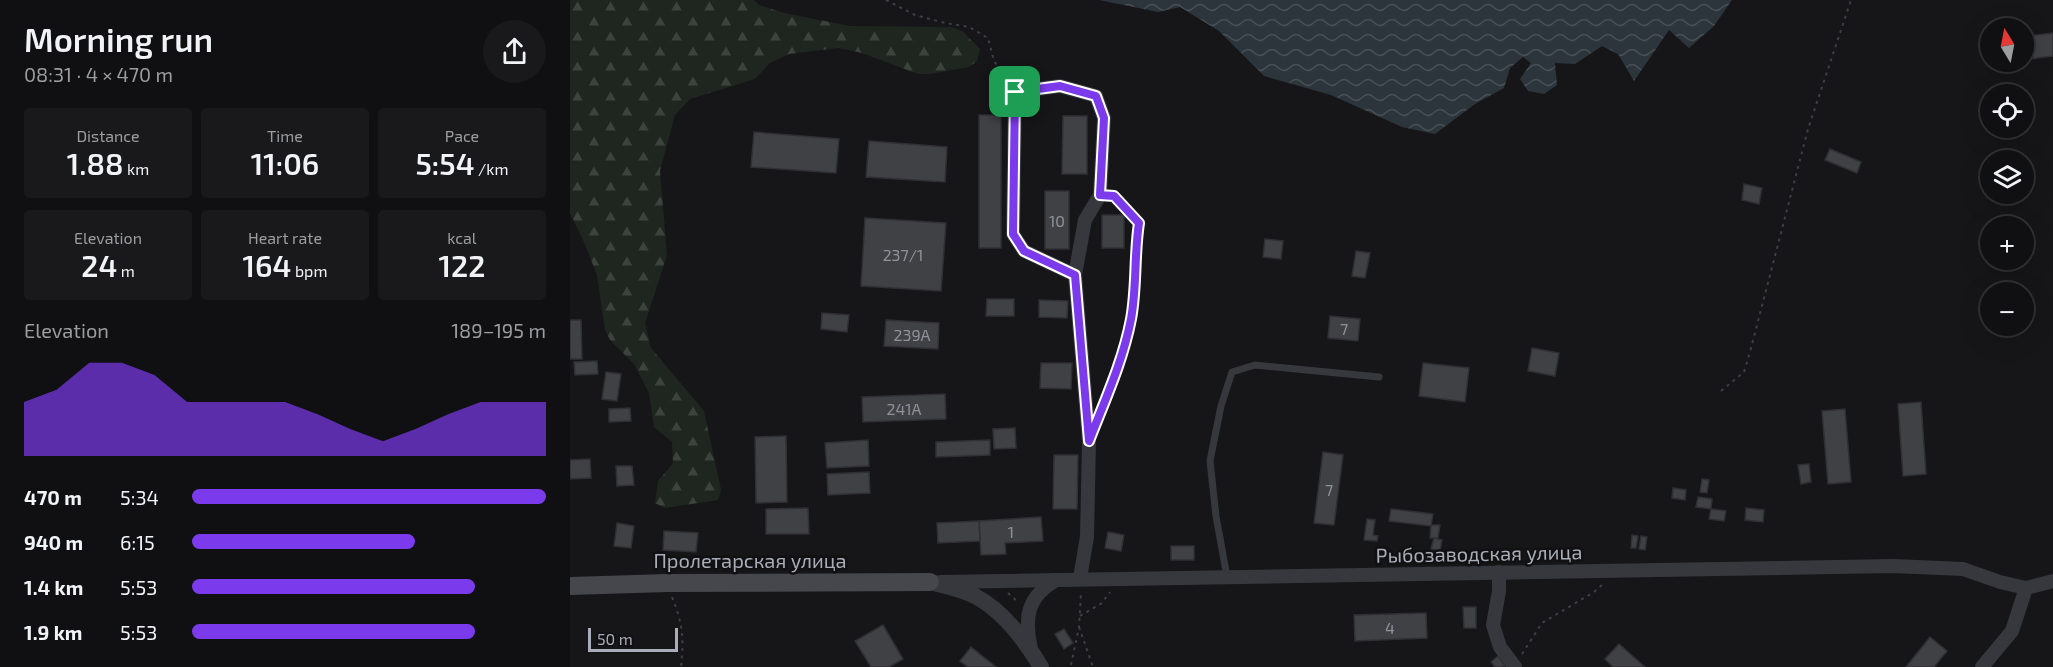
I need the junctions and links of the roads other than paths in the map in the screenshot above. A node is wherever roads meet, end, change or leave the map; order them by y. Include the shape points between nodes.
1 (1100, 195) junction
2 (1075, 275) junction
3 (1379, 377) dead end
4 (1089, 441) junction
5 (1499, 572) junction
6 (1227, 577) junction
7 (1058, 579) junction
8 (1080, 579) junction
9 (2053, 581) edge
10 (930, 582) junction
11 (570, 585) edge
12 (2026, 588) junction
13 (1030, 649) junction
14 (1517, 663) edge
15 (1041, 667) edge
16 (1982, 667) edge

1 - 2 street via 1085,220
1 - 2 street via 1104,118 1096,96 1060,86 1015,92 1013,234 1024,251
1 - 4 lane via 1114,196 1139,223 1124,353
2 - 4 street
3 - 6 lane via 1255,365 1232,372 1210,461
4 - 8 street via 1087,537
5 - 6 street, Рыбозаводская улица
5 - 12 street, Рыбозаводская улица via 1893,566 1963,569
5 - 14 street via 1493,625 1500,647
6 - 8 street, Рыбозаводская улица
7 - 8 street, Рыбозаводская улица
7 - 10 street, Рыбозаводская улица
7 - 13 street via 1034,597 1027,630
9 - 12 street
10 - 11 main road, Пролетарская улица
10 - 13 street via 976,597 1013,627
12 - 16 street via 2012,631
13 - 15 street

